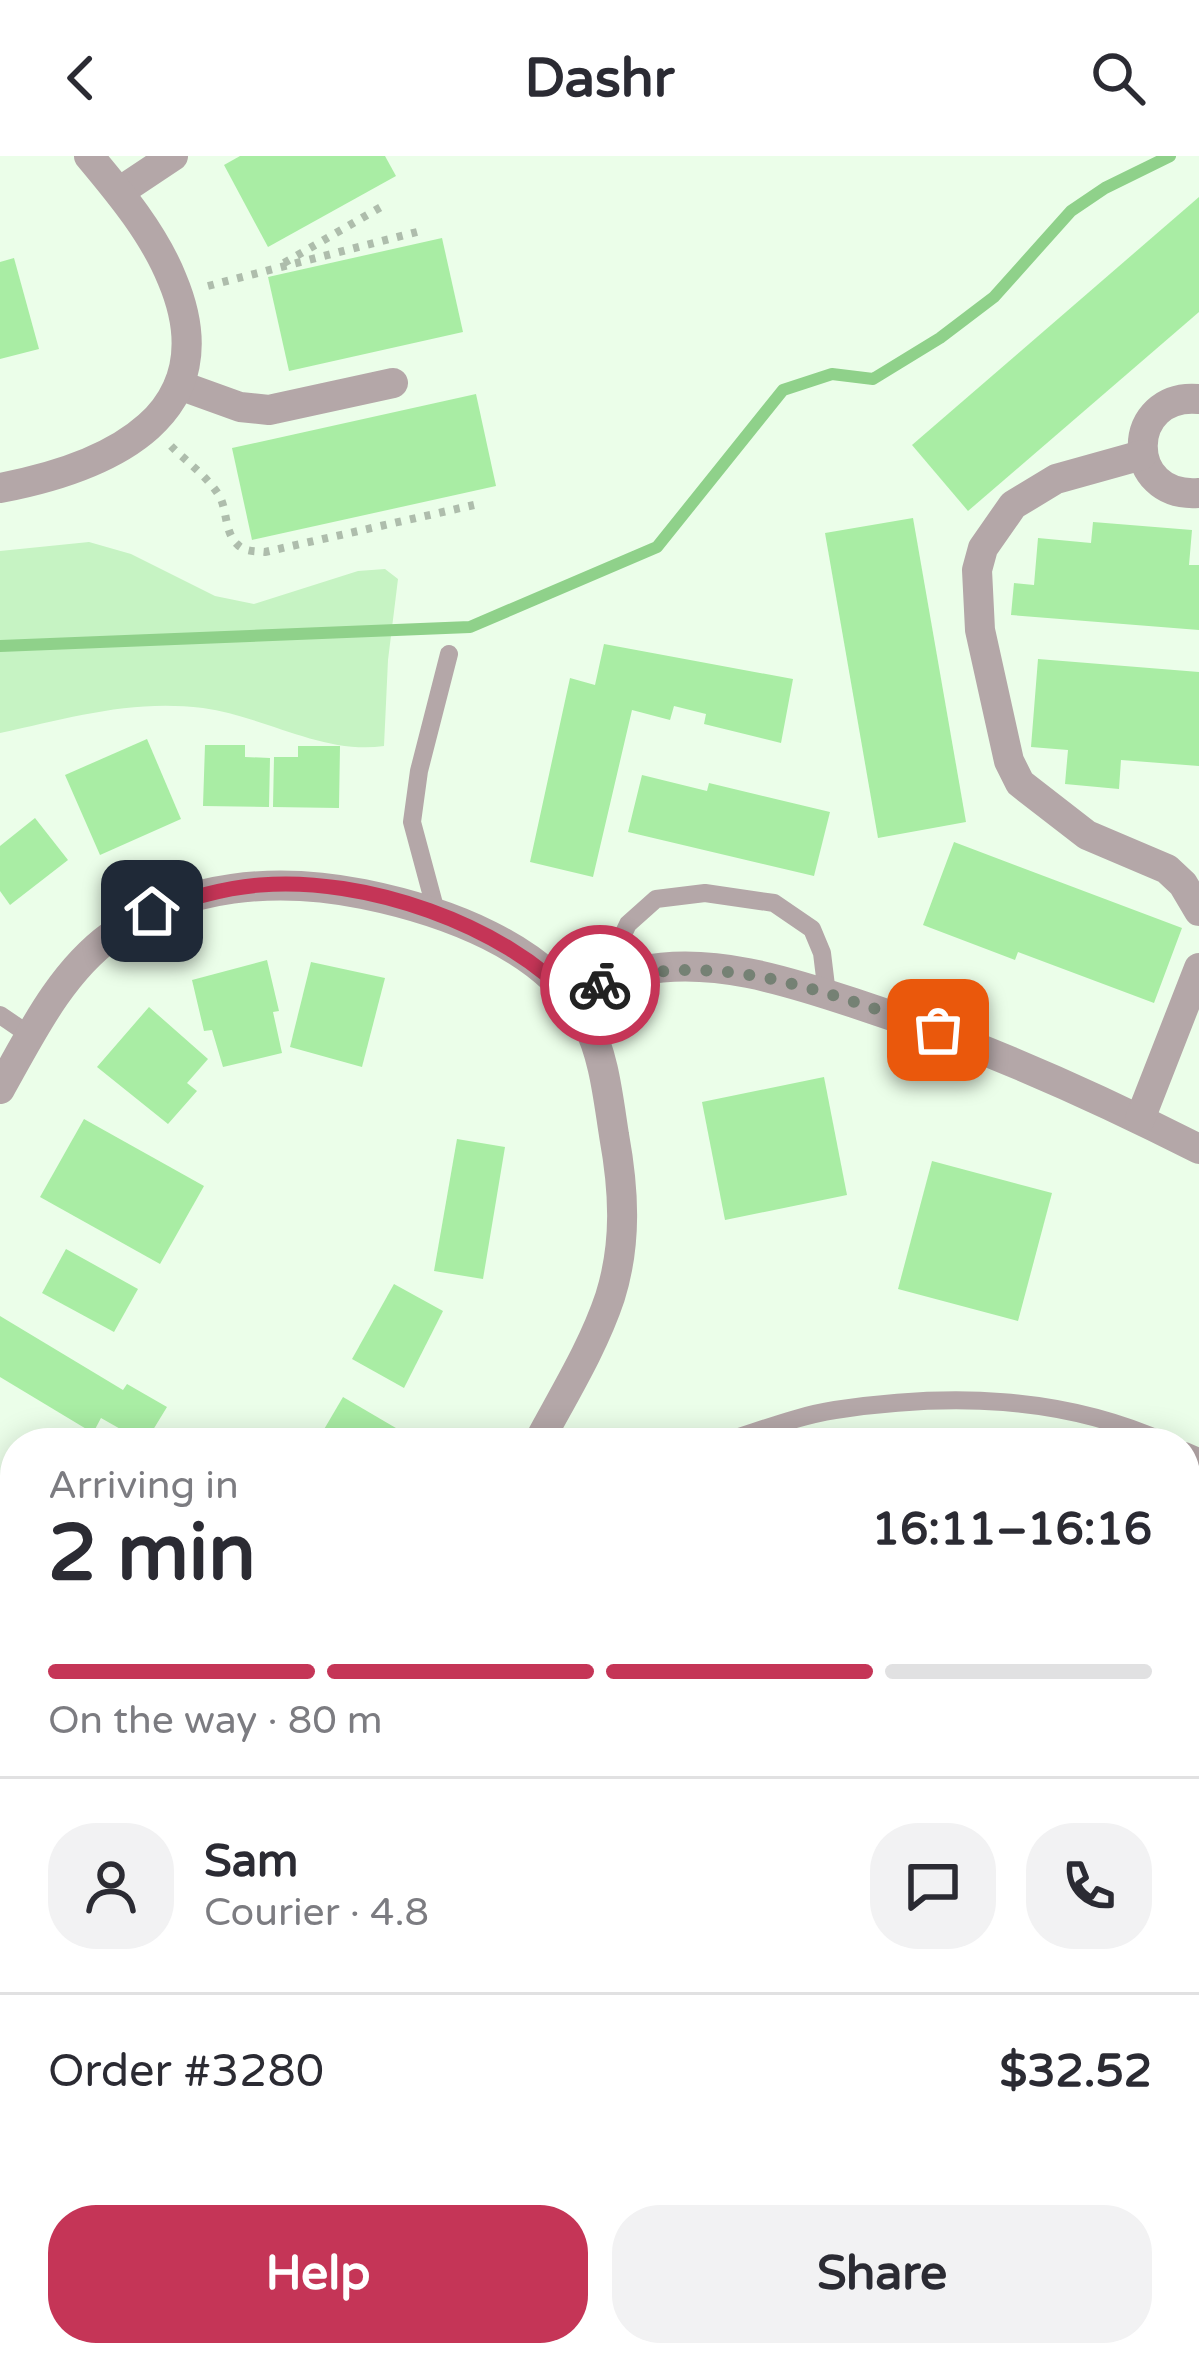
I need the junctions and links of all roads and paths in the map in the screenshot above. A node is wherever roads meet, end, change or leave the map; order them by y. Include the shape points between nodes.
1 (89, 156) edge
2 (173, 156) edge
3 (119, 192) junction
4 (381, 207) dead end
5 (416, 232) dead end
6 (272, 269) junction
7 (201, 287) dead end
8 (182, 370) junction
9 (393, 383) dead end
10 (1199, 399) edge
11 (170, 445) dead end
12 (1142, 455) junction
13 (0, 488) edge
14 (1199, 494) edge
15 (474, 505) dead end
16 (449, 654) dead end
17 (1199, 911) edge
18 (437, 916) junction
19 (1199, 968) edge
20 (586, 993) junction
21 (827, 994) junction
22 (0, 1015) edge
23 (31, 1036) junction
24 (0, 1089) edge
25 (1140, 1119) junction
26 (1199, 1149) edge
27 (551, 1428) edge
28 (772, 1428) edge
29 (1131, 1428) edge

1 - 3 street
2 - 3 street
3 - 8 street via 172,276 184,313
4 - 6 path
5 - 6 path
6 - 7 path
8 - 9 street via 240,407 269,410
8 - 13 street via 165,413 122,449 73,471
10 - 12 street via 1157,411
11 - 15 path via 222,500 232,538 249,551
12 - 14 street via 1167,489
12 - 17 street via 1056,479 1013,505 977,570 980,630 1021,783 1087,835 1167,869
16 - 18 lane via 412,822
18 - 20 street
18 - 23 street via 325,887 200,894 109,938 68,978
19 - 25 street
20 - 21 street via 640,971 684,968 751,974
20 - 21 lane via 628,924 656,898 705,893 774,903 812,929
20 - 27 street via 622,1184 622,1235 610,1295
21 - 25 street via 999,1054
22 - 23 lane
23 - 24 street
25 - 26 street
28 - 29 lane via 831,1411 967,1398 1046,1404

